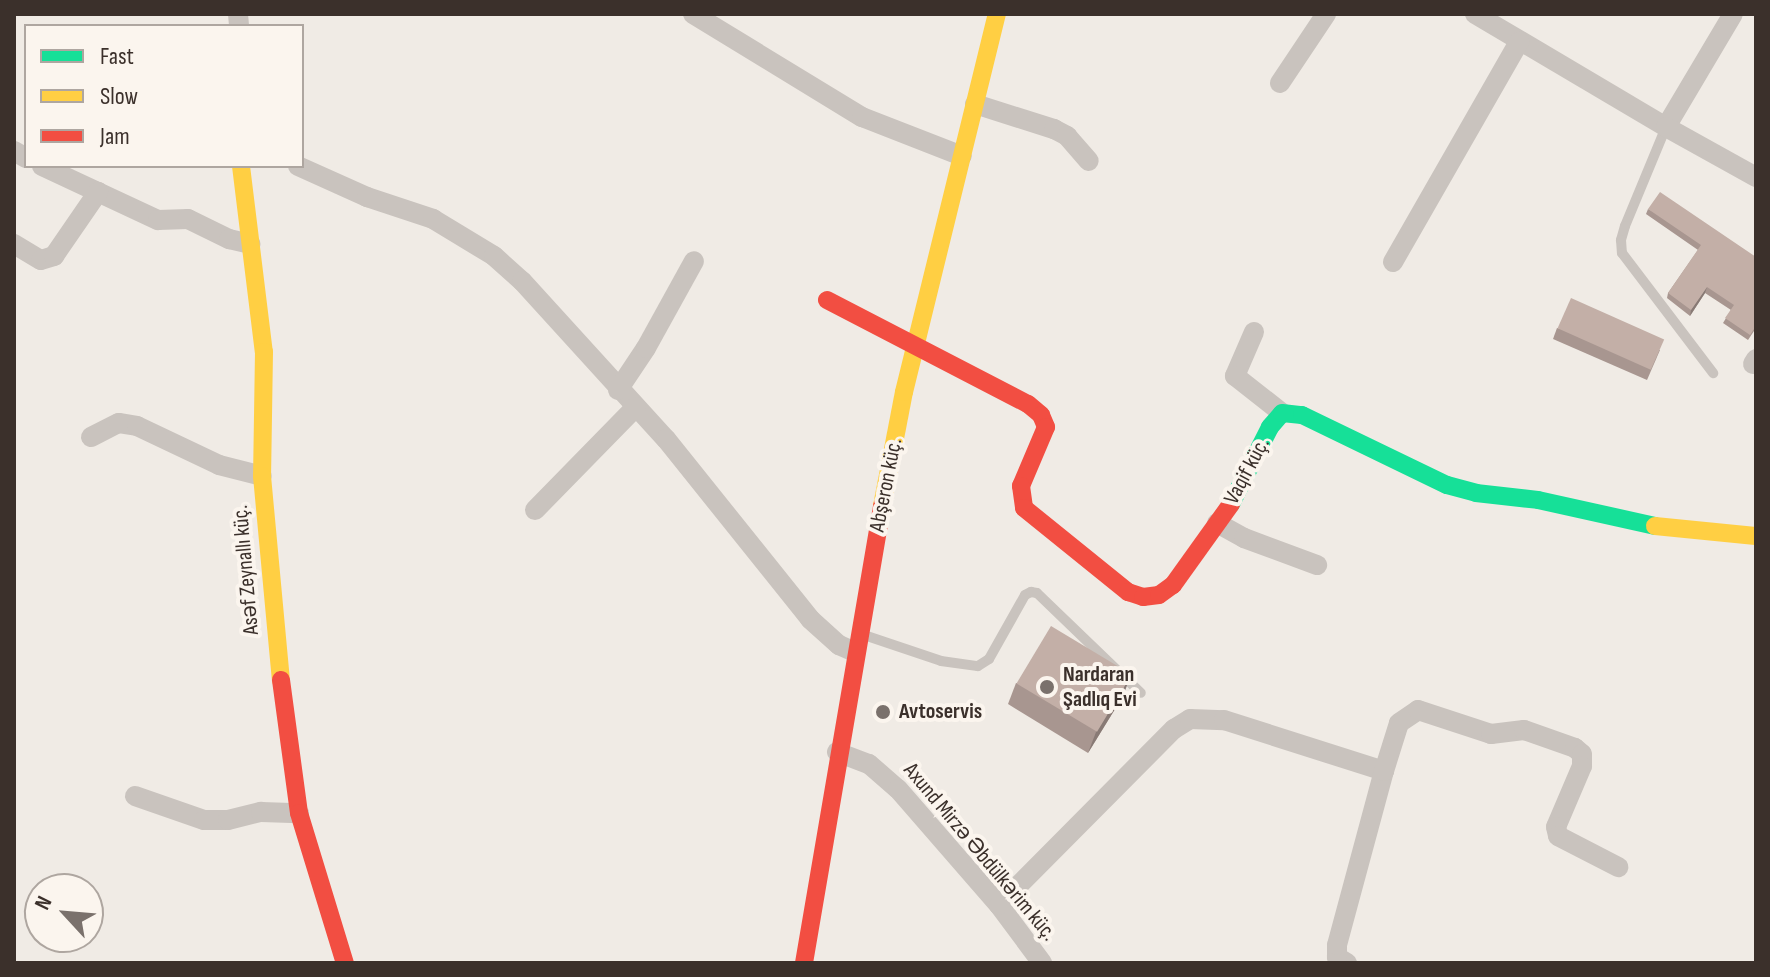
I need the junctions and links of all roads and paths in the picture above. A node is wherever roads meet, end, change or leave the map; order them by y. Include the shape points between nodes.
1 (693, 14) edge
2 (997, 14) edge
3 (1326, 14) edge
4 (1475, 14) edge
5 (1733, 14) edge
6 (1519, 42) junction
7 (1280, 83) dead end
8 (975, 104) junction
9 (1666, 127) junction
10 (962, 156) junction
11 (1089, 161) dead end
12 (46, 168) edge
13 (241, 168) edge
14 (302, 168) edge
15 (1756, 177) edge
16 (98, 192) junction
17 (14, 244) edge
18 (250, 244) junction
19 (694, 261) dead end
20 (1393, 262) dead end
21 (827, 300) dead end
22 (1254, 332) dead end
23 (914, 344) junction
24 (1713, 373) dead end
25 (618, 390) junction
26 (636, 407) junction
27 (1282, 413) junction
28 (91, 437) dead end
29 (262, 476) junction
30 (535, 510) dead end
31 (1217, 523) junction
32 (1756, 536) edge
33 (1317, 565) dead end
34 (856, 643) junction
35 (1141, 693) dead end
36 (837, 752) junction
37 (1384, 771) junction
38 (135, 796) dead end
39 (299, 813) junction
40 (1618, 867) dead end
41 (999, 905) junction
42 (345, 963) edge
43 (804, 963) edge
44 (1042, 963) edge
45 (1347, 963) edge

1 - 10 street via 862,117
2 - 8 street, Abşeron küç.
3 - 7 street
4 - 6 street
5 - 9 street
6 - 9 street
6 - 20 street
8 - 10 street, Abşeron küç.
8 - 11 street via 1054,129
9 - 15 street
9 - 24 lane via 1625,226 1622,253
10 - 23 street, Abşeron küç.
12 - 16 street
13 - 18 street, Asəf Zeynallı küç.
14 - 25 street via 433,219 494,256
16 - 17 street via 54,256 41,260
16 - 18 street via 158,220 188,219
18 - 29 street, Asəf Zeynallı küç. via 264,352
19 - 25 street
21 - 23 street, Vaqif küç.
22 - 27 street via 1235,376
23 - 31 street, Vaqif küç. via 1041,415 1046,427 1021,486 1024,508 1128,592 1159,595 1173,585
23 - 34 street, Abşeron küç.
25 - 26 street
26 - 30 street
26 - 34 street via 810,619 839,645
27 - 31 street, Vaqif küç.
27 - 32 street, Vaqif küç. via 1302,415 1447,485 1663,528
28 - 29 street via 119,423 137,426 219,465
29 - 39 street, Asəf Zeynallı küç. via 287,745
31 - 33 street
34 - 35 lane via 978,666 989,659 1025,595 1037,593
34 - 36 street, Abşeron küç.
36 - 41 street, Axund Mirzə Əbdülkərim küç. via 869,764 898,789
36 - 43 street, Abşeron küç.
37 - 40 street via 1399,723 1418,710 1491,734 1524,730 1575,748 1582,754 1582,766 1556,827 1558,836
37 - 41 street via 1224,720 1190,719
37 - 45 street via 1337,945 1337,957
38 - 39 street via 204,820
39 - 42 street, Asəf Zeynallı küç.
41 - 44 street, Axund Mirzə Əbdülkərim küç.

